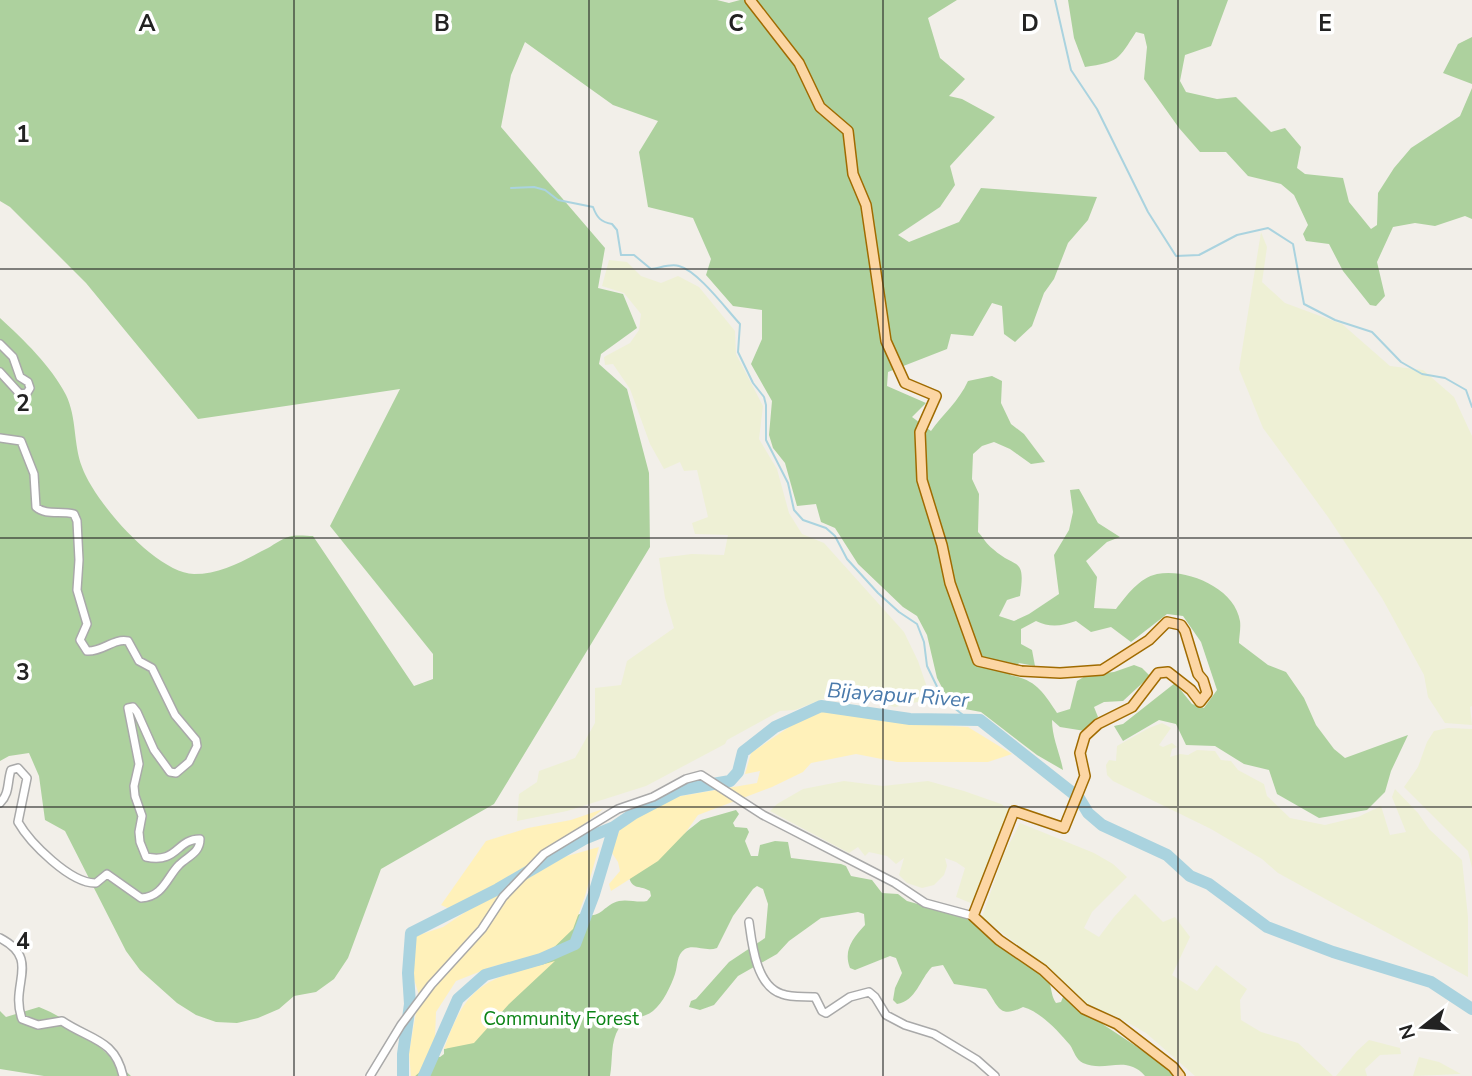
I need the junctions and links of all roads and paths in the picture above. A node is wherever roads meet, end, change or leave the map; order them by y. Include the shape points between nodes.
1 (750, 0) edge
2 (0, 344) edge
3 (0, 372) edge
4 (0, 438) edge
5 (0, 803) edge
6 (972, 916) junction
7 (749, 922) dead end
8 (0, 938) edge
9 (123, 1076) edge
10 (370, 1076) edge
11 (995, 1076) edge
12 (1180, 1076) edge

1 - 6 main road via 799,63 820,107 848,131 853,174 866,205 886,341 905,383 936,396 920,432 922,480 950,583 978,661 1021,671 1102,670 1149,640 1167,622 1181,625 1185,631 1207,693 1200,702 1168,672 1157,673 1132,707 1085,736 1080,753 1084,782 1065,828 1014,811
2 - 3 street via 28,382 27,393 20,394
4 - 5 street via 22,441 34,474 36,507 45,513 74,514 77,521 77,590 87,624 80,640 83,646 95,652 118,640 128,641 139,661 152,668 175,715 196,740 189,762 176,773 170,772 162,765 137,712 128,708 139,764 135,796 142,816 142,850 146,857 162,859 190,840 200,839 200,843 159,892 142,898 107,874 96,883 82,882 36,847 18,822 27,778 18,768 11,770
6 - 10 street via 925,903 763,815 701,775 618,809 544,853 432,985
6 - 12 main road via 1043,970 1077,1004 1117,1024
7 - 11 street via 755,960 768,985 780,994 815,997 826,1013 850,997 869,992 886,1015 934,1034
8 - 9 street via 21,953 18,1005 22,1019 38,1025 62,1021 109,1046

